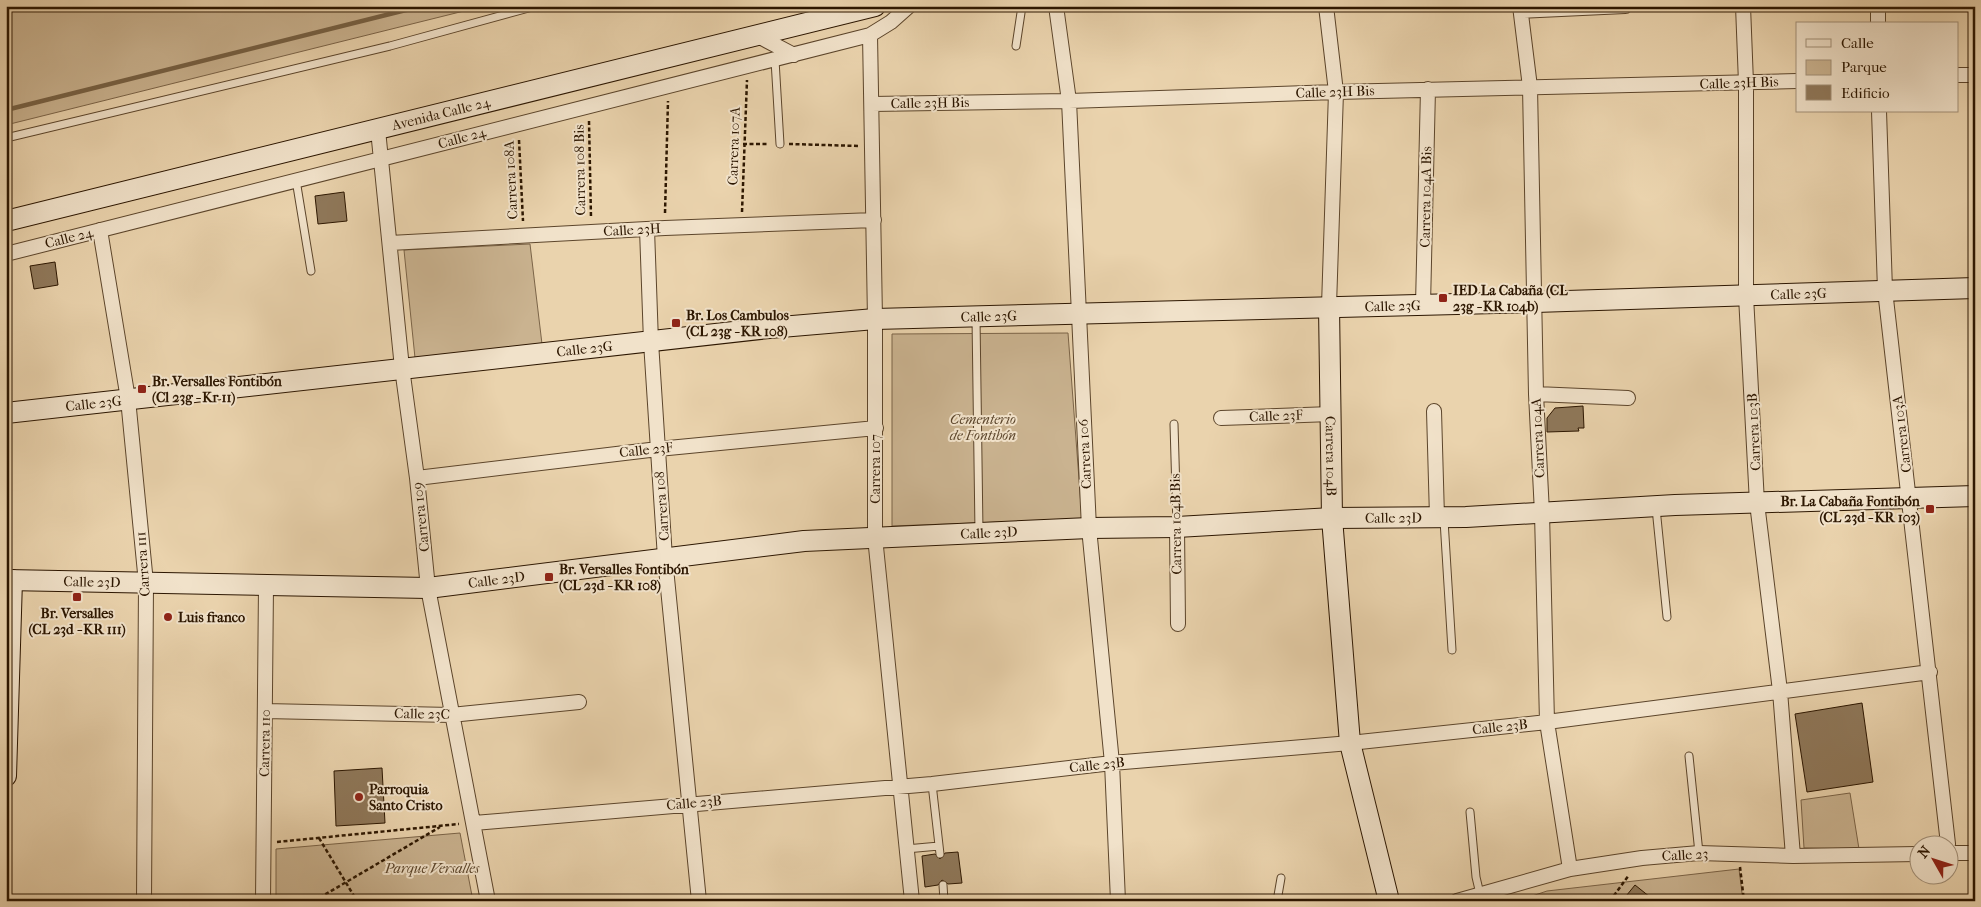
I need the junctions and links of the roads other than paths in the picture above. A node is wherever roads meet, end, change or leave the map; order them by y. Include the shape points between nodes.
1 (536, 6) edge
2 (874, 6) edge
3 (909, 6) edge
4 (1022, 6) edge
5 (1056, 6) edge
6 (1326, 6) edge
7 (1624, 6) edge
8 (1743, 6) edge
9 (1878, 6) edge
10 (1520, 9) edge
11 (1878, 22) edge
12 (756, 35) junction
13 (870, 35) junction
14 (1016, 46) dead end
15 (794, 55) junction
16 (774, 60) junction
17 (1958, 75) edge
18 (1975, 75) edge
19 (1796, 81) edge
20 (1746, 83) junction
21 (1530, 87) junction
22 (1428, 90) junction
23 (1336, 92) junction
24 (1069, 101) junction
25 (872, 104) junction
26 (1879, 112) edge
27 (378, 130) junction
28 (6, 138) edge
29 (780, 144) road end
30 (381, 159) junction
31 (296, 180) junction
32 (874, 220) junction
33 (6, 221) edge
34 (647, 229) junction
35 (100, 230) junction
36 (390, 243) junction
37 (6, 254) edge
38 (311, 271) dead end
39 (1975, 288) edge
40 (1885, 290) junction
41 (1746, 296) junction
42 (1535, 302) junction
43 (1423, 305) junction
44 (1329, 306) junction
45 (1078, 313) junction
46 (976, 316) junction
47 (875, 320) junction
48 (652, 342) junction
49 (402, 368) junction
50 (1536, 394) junction
51 (1628, 398) dead end
52 (128, 399) junction
53 (1434, 411) dead end
54 (6, 413) edge
55 (1331, 414) junction
56 (1221, 418) dead end
57 (1174, 424) dead end
58 (876, 428) junction
59 (658, 449) junction
60 (417, 478) junction
61 (1975, 496) edge
62 (1909, 498) junction
63 (1758, 503) junction
64 (1656, 506) junction
65 (1542, 513) junction
66 (1440, 517) junction
67 (1332, 518) junction
68 (1177, 527) junction
69 (1088, 528) junction
70 (979, 533) junction
71 (875, 537) junction
72 (665, 558) junction
73 (9, 580) edge
74 (146, 583) junction
75 (266, 586) junction
76 (428, 588) junction
77 (1667, 617) dead end
78 (1178, 624) dead end
79 (1452, 650) dead end
80 (1930, 672) junction
81 (1780, 691) junction
82 (579, 702) dead end
83 (265, 711) junction
84 (451, 715) junction
85 (1547, 722) junction
86 (1350, 743) junction
87 (1689, 756) dead end
88 (1112, 763) junction
89 (6, 776) edge
90 (932, 784) junction
91 (900, 785) junction
92 (689, 804) junction
93 (1470, 812) dead end
94 (474, 823) junction
95 (1947, 834) edge
96 (939, 846) junction
97 (906, 849) junction
98 (1699, 853) junction
99 (1958, 853) edge
100 (1975, 853) edge
101 (940, 854) dead end
102 (1908, 854) edge
103 (1793, 856) junction
104 (1570, 869) junction
105 (1281, 878) dead end
106 (943, 885) dead end
107 (1480, 894) junction
108 (144, 901) edge
109 (263, 901) edge
110 (488, 901) edge
111 (699, 901) edge
112 (912, 901) edge
113 (944, 901) edge
114 (1118, 901) edge
115 (1277, 901) edge
116 (1389, 901) edge
117 (1457, 901) edge

1 - 28 lane via 390,46
2 - 12 street, Avenida Calle 24
3 - 13 street, Calle 24
4 - 14 lane
5 - 24 street, Carrera 106
6 - 23 street, Carrera 104B
7 - 10 street
8 - 20 street, Carrera 103B
9 - 11 street
10 - 21 street, Carrera 104A
12 - 15 street
12 - 27 street, Avenida Calle 24
13 - 15 street, Calle 24
13 - 25 street, Carrera 107
15 - 16 street, Calle 24
16 - 29 lane
16 - 30 street, Calle 24
17 - 18 street
19 - 20 street, Calle 23H Bis
20 - 21 street, Calle 23H Bis
20 - 41 street, Carrera 103B
21 - 22 street, Calle 23H Bis
21 - 42 street, Carrera 104A
22 - 23 street, Calle 23H Bis
22 - 43 street, Carrera 104A Bis
23 - 24 street, Calle 23H Bis
23 - 44 street, Carrera 104B
24 - 25 street, Calle 23H Bis
24 - 45 street, Carrera 106
25 - 32 street, Carrera 107
26 - 40 street, Carrera 103A
27 - 30 street, Carrera 109
27 - 33 street, Avenida Calle 24
30 - 31 street, Calle 24
30 - 36 street, Carrera 109
31 - 35 street, Calle 24
31 - 38 lane
32 - 34 street, Calle 23H
32 - 47 street, Carrera 107
34 - 36 street, Calle 23H
34 - 48 street, Carrera 108
35 - 37 street, Calle 24
35 - 52 street, Carrera 111
36 - 49 street, Carrera 109
39 - 40 street, Calle 23G
40 - 41 street, Calle 23G
40 - 62 street, Carrera 103A
41 - 42 street, Calle 23G
41 - 63 street, Carrera 103B
42 - 43 street, Calle 23G
42 - 50 street, Carrera 104A
43 - 44 street, Calle 23G
44 - 45 street, Calle 23G
44 - 55 street, Carrera 104B
45 - 46 street, Calle 23G
45 - 69 street, Carrera 106
46 - 47 street, Calle 23G
46 - 70 lane
47 - 48 street, Calle 23G
47 - 58 street, Carrera 107
48 - 49 street, Calle 23G
48 - 59 street, Carrera 108
49 - 52 street, Calle 23G
49 - 60 street, Carrera 109
50 - 51 street
50 - 65 street, Carrera 104A
52 - 54 street, Calle 23G
52 - 74 street, Carrera 111
53 - 66 street
55 - 56 street, Calle 23F
55 - 67 street, Carrera 104B
57 - 68 lane, Carrera 104B Bis
58 - 59 street, Calle 23F
58 - 71 street, Carrera 107
59 - 60 street, Calle 23F
59 - 72 street, Carrera 108
60 - 76 street, Carrera 109
61 - 62 street, Calle 23D
62 - 63 street, Calle 23D
62 - 80 street, Carrera 103A
63 - 64 street, Calle 23D
63 - 81 street, Carrera 103B
64 - 65 street, Calle 23D
64 - 77 lane
65 - 66 street, Calle 23D
65 - 85 street, Carrera 104A
66 - 67 street, Calle 23D
66 - 79 lane
67 - 68 street, Calle 23D
67 - 86 street, Carrera 104B
68 - 69 street, Calle 23D
68 - 78 street, Carrera 104B Bis
69 - 70 street, Calle 23D
69 - 88 street, Carrera 106
70 - 71 street, Calle 23D
71 - 72 street, Calle 23D via 804,541
71 - 91 street, Carrera 107
72 - 76 street, Calle 23D
72 - 92 street, Carrera 108
73 - 74 street, Calle 23D
73 - 89 street
74 - 75 street, Calle 23D
74 - 108 street, Carrera 111
75 - 76 street, Calle 23D
75 - 83 street, Carrera 110
76 - 84 street, Carrera 109
80 - 81 street, Calle 23B
80 - 95 street, Carrera 103A
81 - 85 street, Calle 23B
81 - 103 street, Carrera 103B
82 - 84 street, Calle 23C
83 - 84 street, Calle 23C
83 - 109 street, Carrera 110
84 - 94 street, Carrera 109
85 - 86 street, Calle 23B
85 - 104 street, Carrera 104A
86 - 88 street, Calle 23B
86 - 116 street, Carrera 104B
87 - 98 lane
88 - 90 street, Calle 23B
88 - 114 street, Carrera 106
90 - 91 street, Calle 23B
90 - 96 lane
91 - 92 street, Calle 23B
91 - 97 street, Carrera 107
92 - 94 street, Calle 23B
92 - 111 street, Carrera 108
93 - 107 lane
94 - 110 street, Carrera 109
96 - 97 lane
96 - 101 lane
97 - 112 street, Carrera 107
98 - 103 street, Calle 23
98 - 104 street, Calle 23
99 - 100 street
102 - 103 street, Calle 23
104 - 107 street, Calle 23
105 - 115 lane
106 - 113 lane
107 - 117 street, Calle 23

